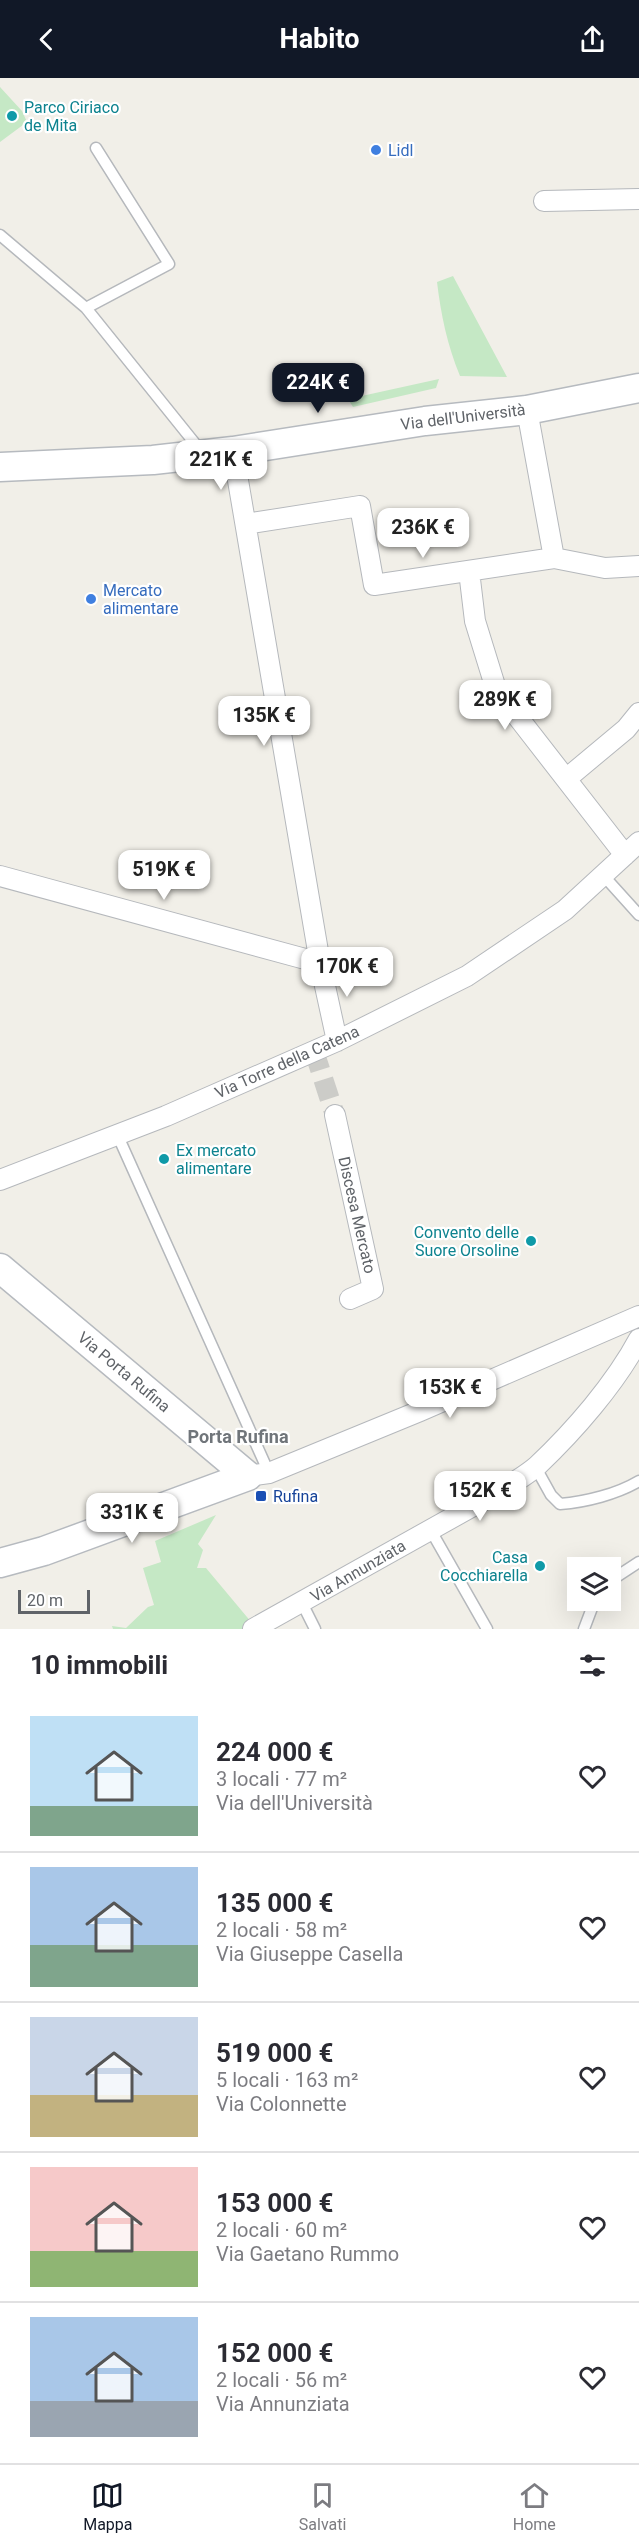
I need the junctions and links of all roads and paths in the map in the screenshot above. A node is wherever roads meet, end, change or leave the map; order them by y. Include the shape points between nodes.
1 (96, 148) dead end
2 (639, 200) edge
3 (544, 201) dead end
4 (0, 235) edge
5 (86, 308) junction
6 (639, 388) edge
7 (527, 410) junction
8 (233, 451) junction
9 (203, 454) junction
10 (0, 467) edge
11 (246, 524) junction
12 (554, 558) junction
13 (639, 566) edge
14 (469, 571) junction
15 (639, 713) edge
16 (566, 779) junction
17 (632, 848) edge
18 (603, 875) junction
19 (0, 876) edge
20 (639, 915) edge
21 (320, 963) junction
22 (337, 1041) junction
23 (334, 1116) tunnel mouth
24 (117, 1134) junction
25 (0, 1180) edge
26 (4, 1276) edge
27 (350, 1299) dead end
28 (639, 1316) edge
29 (639, 1339) edge
30 (536, 1468) junction
31 (258, 1474) junction
32 (639, 1481) edge
33 (430, 1529) junction
34 (639, 1562) edge
35 (0, 1563) edge
36 (621, 1574) edge
37 (302, 1603) junction
38 (591, 1611) edge
39 (253, 1629) edge
40 (315, 1629) edge
41 (487, 1629) edge
42 (584, 1629) edge

1 - 5 lane via 169,264
2 - 3 street
4 - 5 lane
5 - 9 lane
6 - 7 street, Via dell'Università
7 - 8 street, Via dell'Università via 425,421
7 - 12 street
8 - 9 street, Via dell'Università
8 - 11 street
9 - 10 street, Via dell'Università
11 - 14 street via 360,507 374,585
11 - 21 street
12 - 13 street via 605,568
12 - 14 street
14 - 16 street via 475,621 496,689
15 - 16 street via 626,729
16 - 17 street
17 - 18 street, Via Torre della Catena
18 - 20 lane
18 - 22 street, Via Torre della Catena via 565,910 467,976
19 - 21 street
21 - 22 street
22 - 24 street, Via Torre della Catena
23 - 27 street, Discesa Mercato via 373,1289
24 - 25 street, Via Torre della Catena
24 - 31 lane
26 - 31 street, Via Porta Rufina
28 - 31 street via 420,1412
29 - 30 street, Via Annunziata via 620,1371
30 - 32 lane via 551,1496 560,1504 621,1491
30 - 33 street, Via Annunziata
31 - 35 street via 44,1551
33 - 37 street, Via Annunziata
33 - 41 lane
34 - 36 lane
37 - 39 street, Via Annunziata
37 - 40 lane
38 - 42 lane

